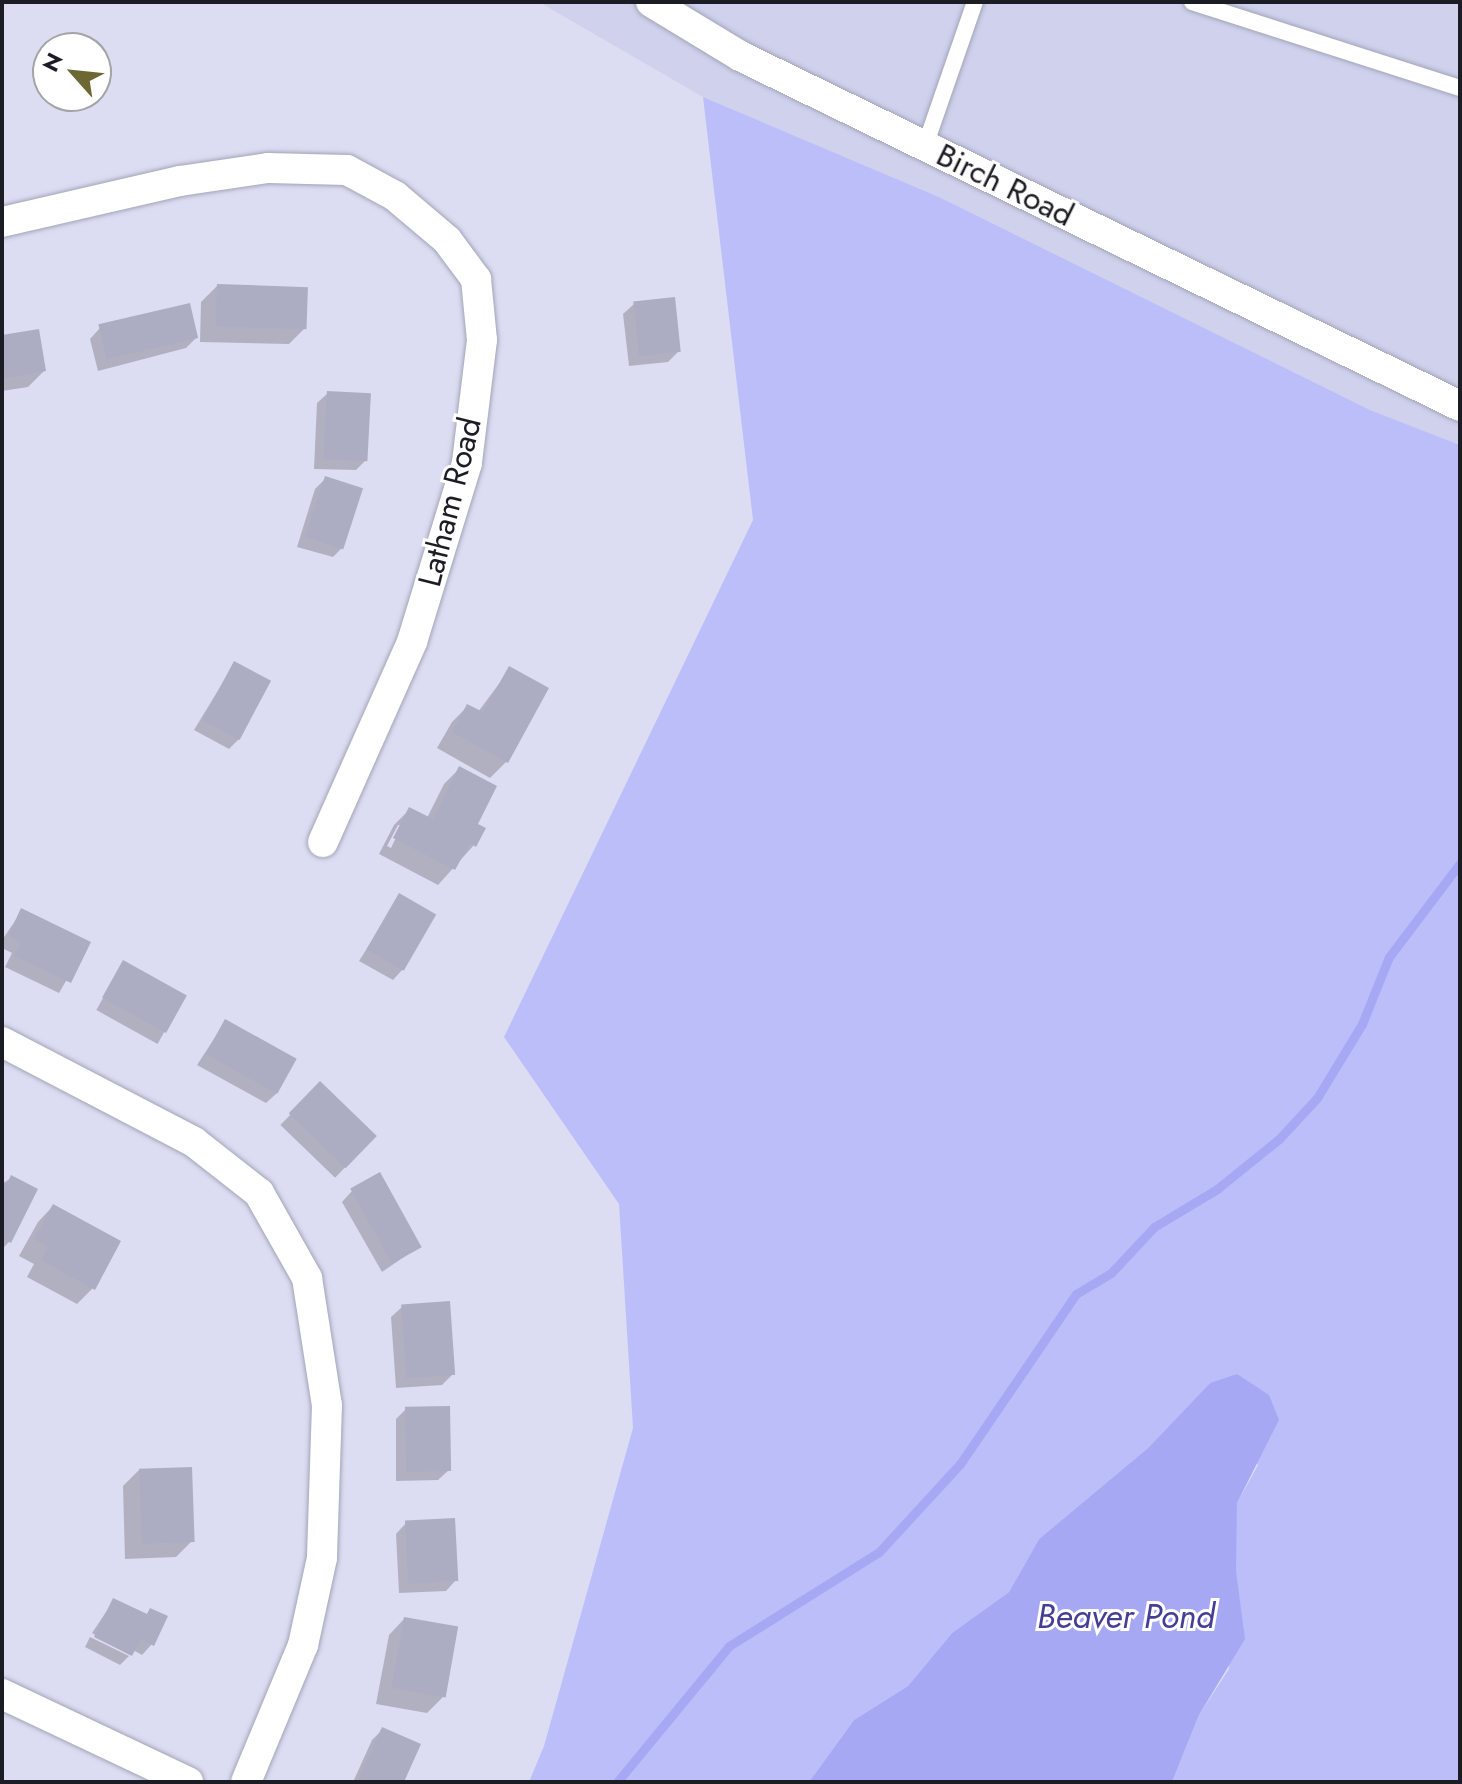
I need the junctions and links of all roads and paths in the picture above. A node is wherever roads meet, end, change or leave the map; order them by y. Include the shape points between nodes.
1 (651, 2) edge
2 (975, 2) edge
3 (1192, 2) edge
4 (1460, 88) edge
5 (925, 146) junction
6 (2, 222) edge
7 (1460, 406) edge
8 (323, 842) dead end
9 (2, 1042) edge
10 (2, 1694) edge
11 (188, 1782) edge
12 (246, 1782) edge

1 - 5 street, Birch Road via 740,56
2 - 5 lane
3 - 4 lane
5 - 7 street, Birch Road
6 - 8 street, Latham Road via 180,181 268,168 347,170 395,196 447,240 476,279 482,340 460,489 412,642
9 - 12 street via 194,1142 259,1193 307,1278 327,1405 322,1558 303,1645
10 - 11 street

